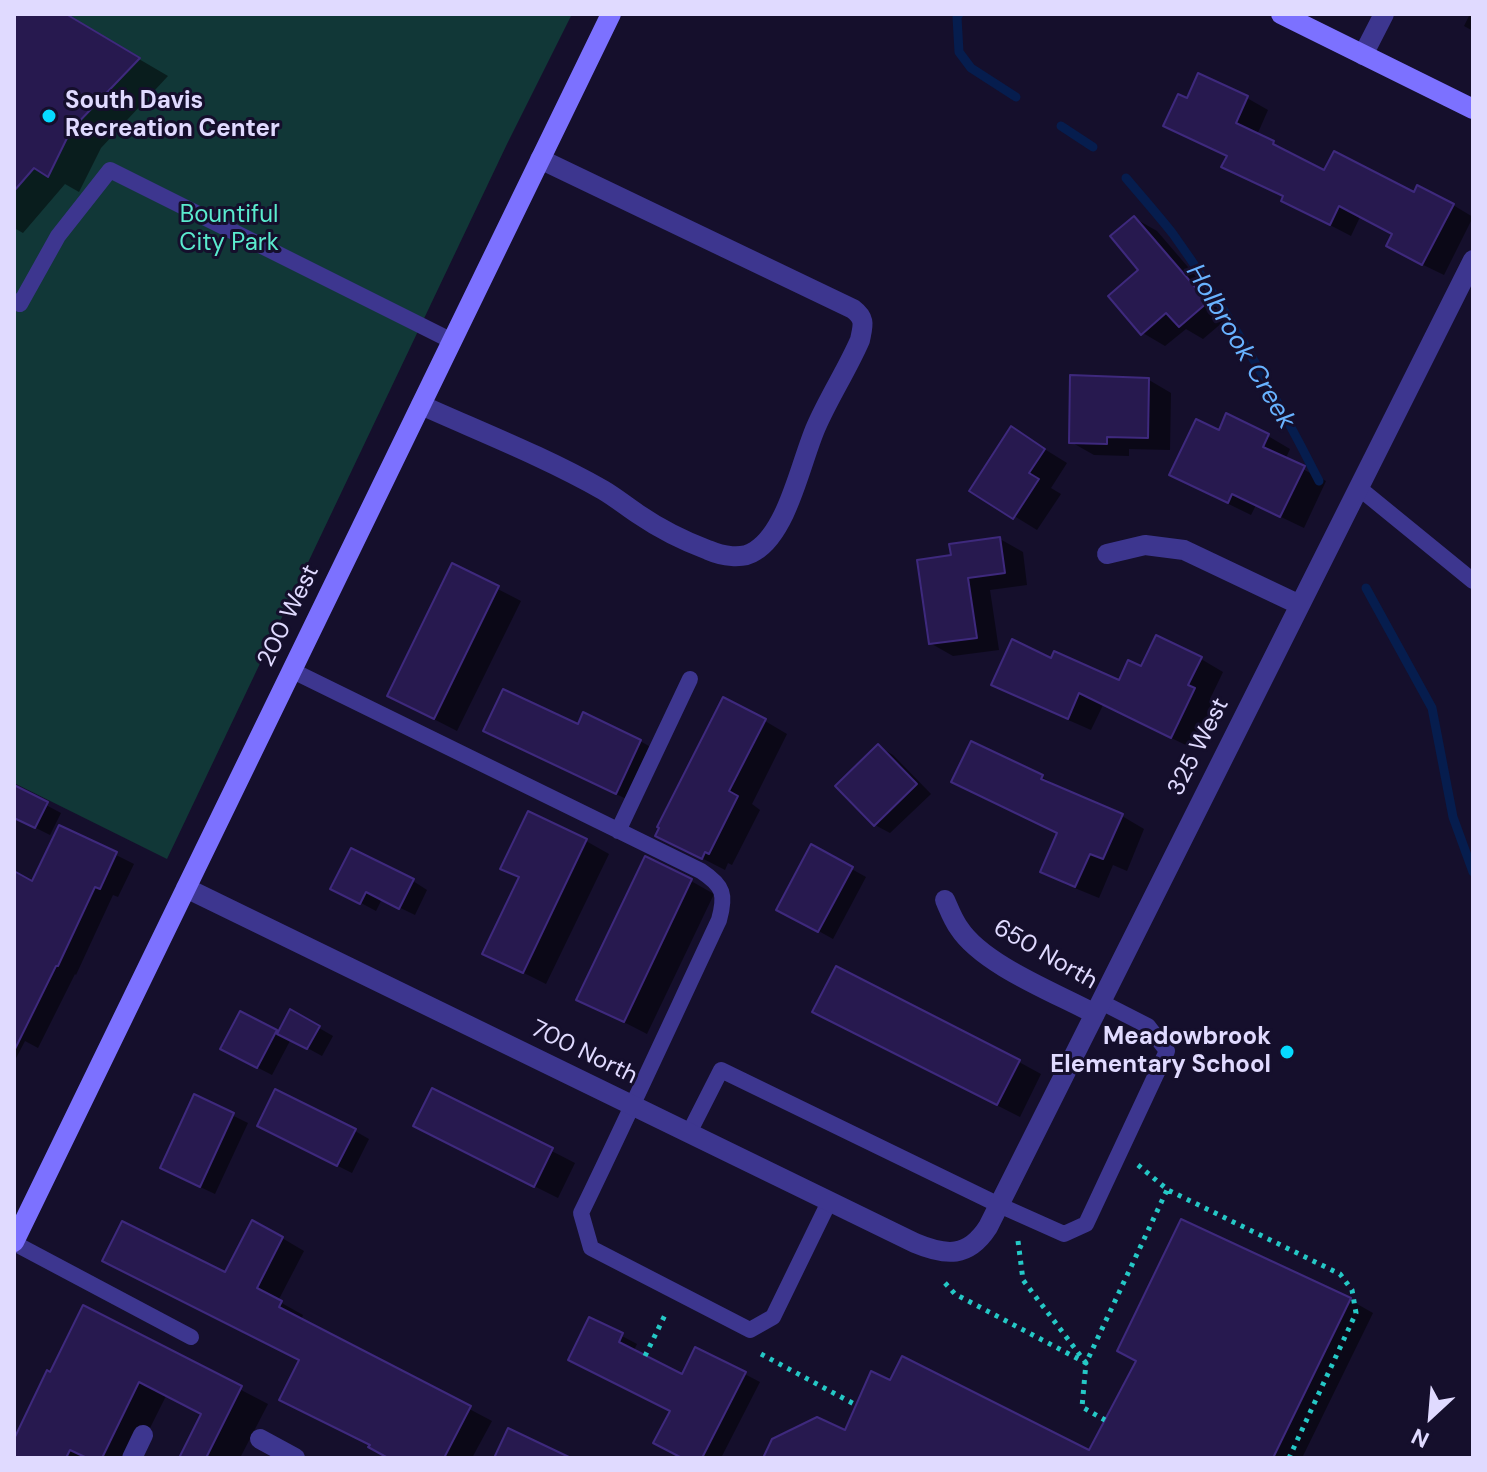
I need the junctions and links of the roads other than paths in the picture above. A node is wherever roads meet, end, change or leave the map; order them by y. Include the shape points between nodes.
1 (611, 14) edge
2 (1281, 14) edge
3 (1384, 14) edge
4 (1363, 55) junction
5 (1473, 109) edge
6 (540, 159) junction
7 (1473, 260) edge
8 (14, 301) edge
9 (452, 341) junction
10 (421, 405) junction
11 (1359, 488) junction
12 (1107, 554) dead end
13 (1473, 581) edge
14 (1300, 605) junction
15 (291, 670) junction
16 (690, 679) dead end
17 (618, 831) junction
18 (186, 888) junction
19 (945, 900) dead end
20 (1098, 1008) junction
21 (633, 1106) junction
22 (689, 1133) junction
23 (829, 1202) junction
24 (999, 1205) junction
25 (14, 1242) edge
26 (963, 1250) joint
27 (191, 1337) dead end
28 (143, 1435) dead end
29 (260, 1439) dead end
30 (132, 1458) edge
31 (295, 1458) edge

1 - 6 main road, 200 West
2 - 4 main road
3 - 4 street
4 - 5 main road
6 - 9 main road, 200 West
6 - 10 street via 861,315 860,340 815,430 779,523 754,553 727,556 710,551 571,474
7 - 11 street, 325 West
8 - 9 lane via 20,304 58,236 110,170
9 - 10 main road, 200 West
10 - 15 main road, 200 West
11 - 13 lane
11 - 14 street, 325 West
12 - 14 street via 1145,545 1184,550
14 - 20 street, 325 West
15 - 17 lane
15 - 18 main road, 200 West
16 - 17 lane
17 - 21 lane via 714,880 723,906
18 - 21 street, 700 North
18 - 25 main road, 200 West
19 - 20 street, 650 North via 959,929 980,951
20 - 24 street, 325 West
20 - 24 lane via 1148,1026 1167,1051 1086,1224 1064,1234
21 - 22 street, 700 North
21 - 23 lane via 581,1213 591,1248 750,1330 773,1317
22 - 23 street, 700 North
22 - 24 lane via 721,1070
23 - 26 street, 700 North via 929,1249
24 - 26 street, 325 West via 981,1237
25 - 27 lane
28 - 30 street
29 - 31 street

